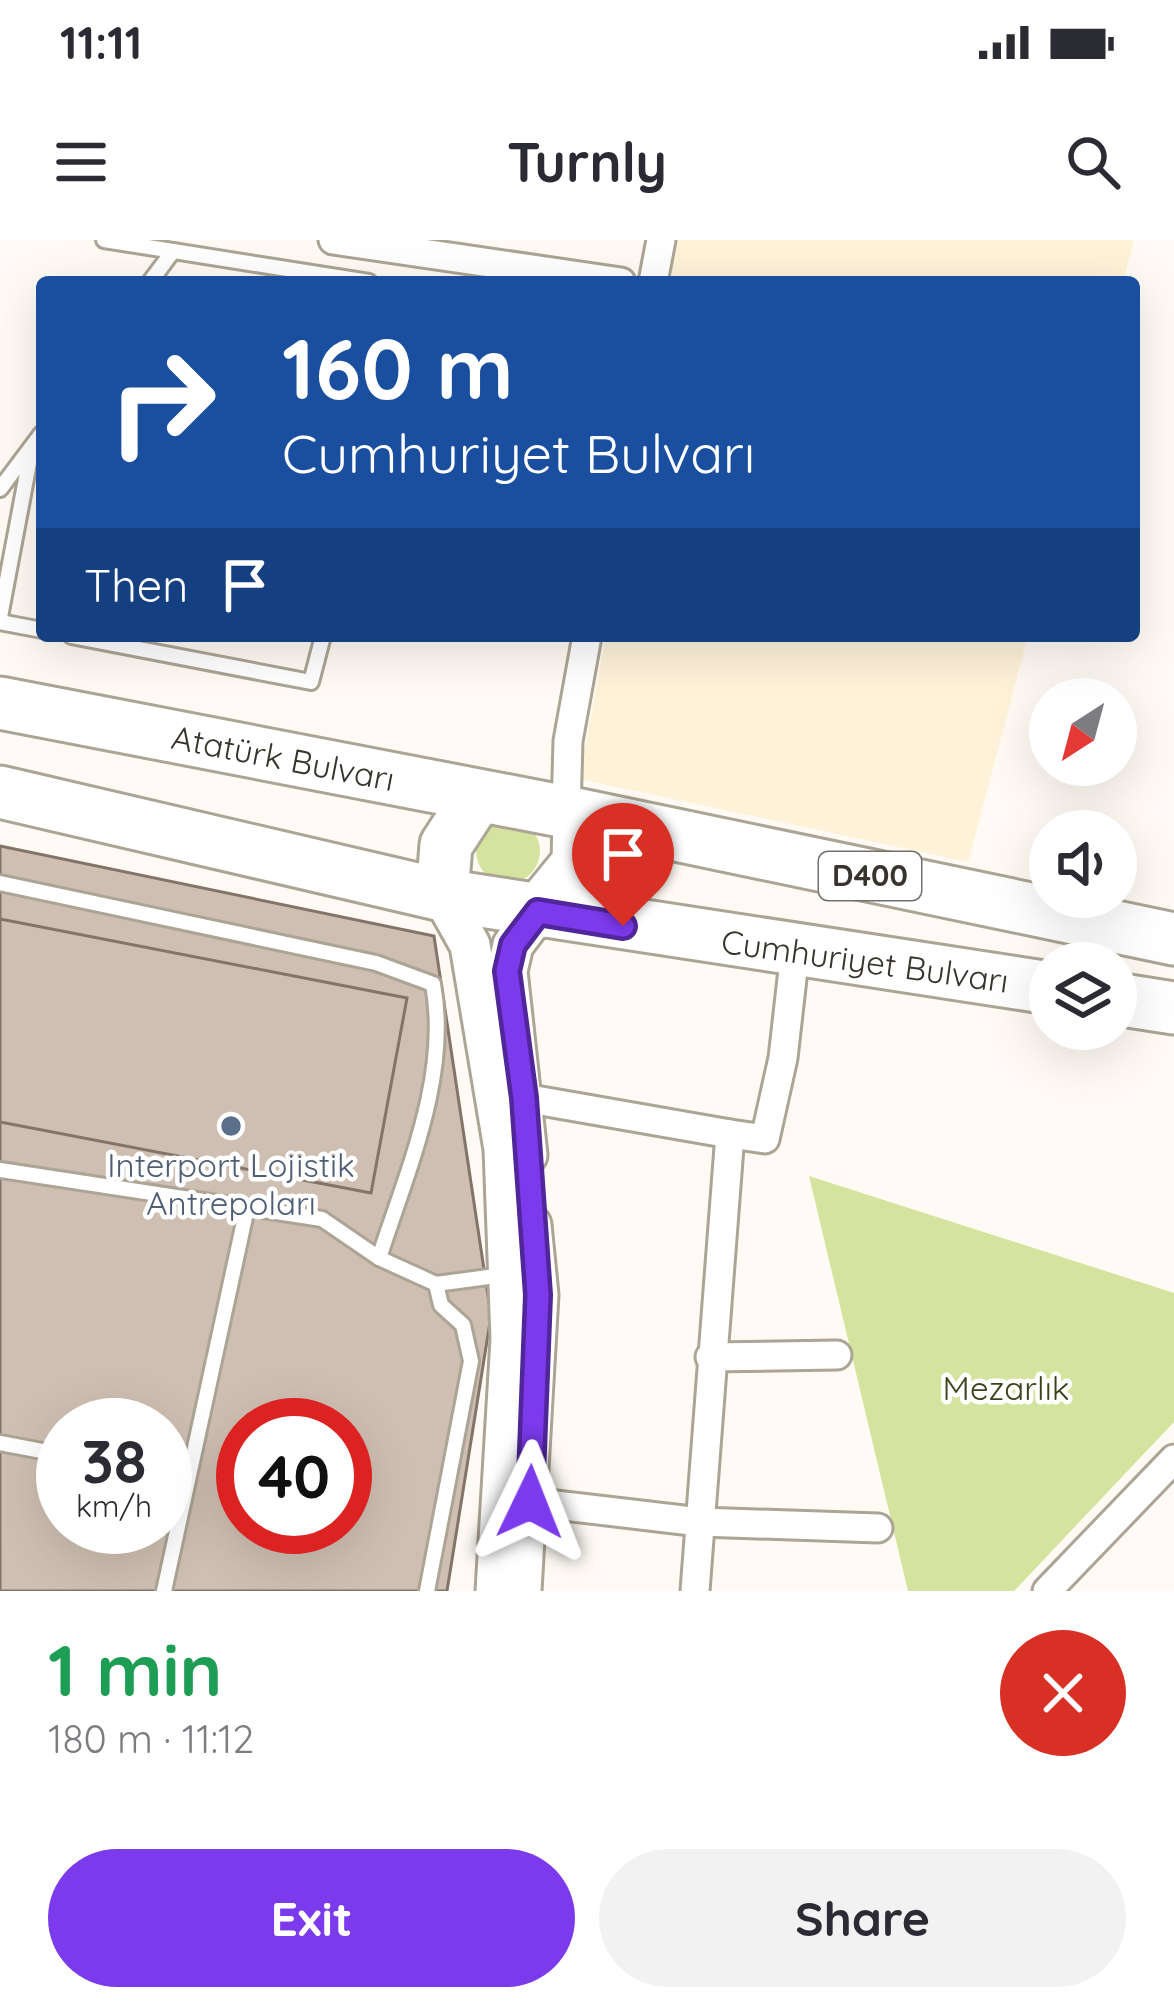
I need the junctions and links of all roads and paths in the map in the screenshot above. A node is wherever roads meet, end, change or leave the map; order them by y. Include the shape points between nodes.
1 (104, 240) edge
2 (334, 240) edge
3 (661, 240) edge
4 (172, 251) junction
5 (155, 276) edge
6 (331, 276) edge
7 (581, 276) edge
8 (654, 276) edge
9 (36, 442) edge
10 (32, 447) junction
11 (0, 489) edge
12 (0, 619) edge
13 (36, 628) edge
14 (102, 642) edge
15 (321, 642) edge
16 (586, 642) edge
17 (0, 703) edge
18 (0, 792) edge
19 (478, 796) junction
20 (572, 813) junction
21 (0, 883) edge
22 (442, 895) junction
23 (538, 912) junction
24 (1174, 939) edge
25 (795, 952) junction
26 (1029, 985) edge
27 (1137, 1002) edge
28 (1174, 1008) edge
29 (524, 1098) junction
30 (730, 1134) junction
31 (0, 1170) edge
32 (247, 1208) junction
33 (379, 1258) junction
34 (508, 1275) junction
35 (436, 1284) junction
36 (837, 1355) dead end
37 (710, 1357) junction
38 (0, 1443) edge
39 (36, 1450) edge
40 (1174, 1459) edge
41 (192, 1461) edge
42 (1162, 1491) edge
43 (530, 1502) junction
44 (700, 1522) junction
45 (878, 1528) dead end
46 (172, 1554) edge
47 (164, 1591) edge
48 (427, 1591) edge
49 (496, 1591) edge
50 (521, 1591) edge
51 (695, 1591) edge
52 (1047, 1591) edge

1 - 4 lane
2 - 7 street
3 - 8 street
4 - 5 lane
4 - 6 lane
9 - 10 lane
10 - 11 lane
10 - 12 lane
12 - 13 lane
14 - 15 lane via 311,682
16 - 20 street via 568,741
17 - 19 highway, Atatürk Bulvarı / D400
18 - 22 highway
19 - 20 highway, Atatürk Bulvarı / D400
19 - 22 highway via 446,845
20 - 23 highway via 578,863
20 - 24 highway, D400
21 - 33 lane via 376,963 433,984 441,1025 434,1080
22 - 23 highway
22 - 34 street via 470,945 504,1149
23 - 25 highway, Cumhuriyet Bulvarı
23 - 29 street via 513,945 507,971
25 - 26 highway, Cumhuriyet Bulvarı
25 - 30 street via 765,1139
27 - 28 highway
29 - 30 street
29 - 43 street via 538,1295
30 - 37 street
31 - 32 lane
32 - 33 lane via 322,1219
32 - 41 lane
33 - 35 lane
34 - 35 lane
34 - 49 street via 512,1339
35 - 48 lane via 441,1305 463,1325 470,1361
36 - 37 street
37 - 44 street
38 - 39 lane
40 - 42 street
42 - 52 street
43 - 44 street
43 - 50 street
44 - 45 street
44 - 51 street
46 - 47 lane

